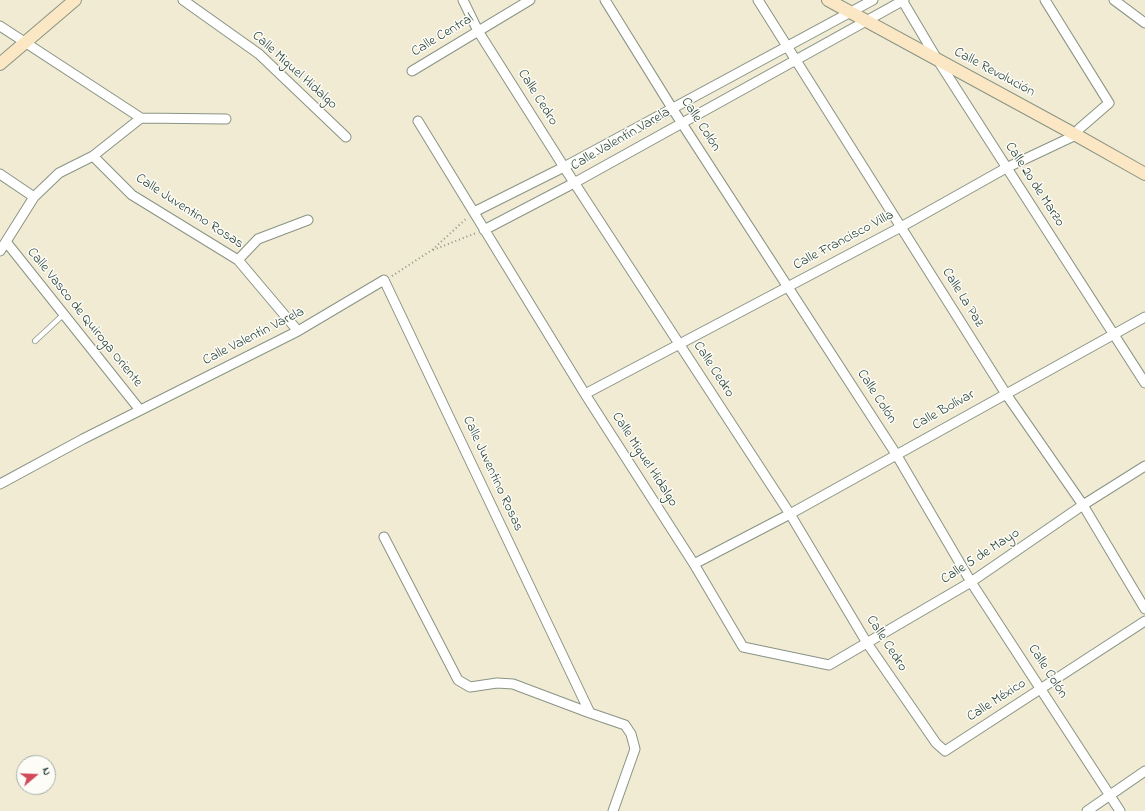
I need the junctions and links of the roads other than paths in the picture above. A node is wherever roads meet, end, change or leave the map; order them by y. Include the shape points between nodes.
1 (75, 0) edge
2 (183, 0) edge
3 (463, 0) edge
4 (530, 0) edge
5 (605, 0) edge
6 (758, 0) edge
7 (828, 0) edge
8 (872, 0) edge
9 (903, 0) edge
10 (1045, 0) edge
11 (1114, 0) edge
12 (850, 12) junction
13 (865, 20) junction
14 (1145, 23) edge
15 (0, 26) edge
16 (478, 32) junction
17 (25, 44) junction
18 (787, 47) junction
19 (937, 59) junction
20 (795, 60) junction
21 (0, 64) edge
22 (412, 71) dead end
23 (672, 108) junction
24 (141, 118) junction
25 (226, 119) dead end
26 (418, 122) dead end
27 (681, 122) junction
28 (1076, 135) junction
29 (346, 137) dead end
30 (93, 156) junction
31 (564, 167) junction
32 (1006, 168) junction
33 (0, 174) edge
34 (1145, 174) edge
35 (574, 183) junction
36 (34, 197) junction
37 (474, 212) junction
38 (308, 220) dead end
39 (901, 227) junction
40 (484, 230) junction
41 (6, 243) junction
42 (0, 251) edge
43 (238, 260) junction
44 (384, 280) joint
45 (789, 286) junction
46 (64, 314) junction
47 (1145, 317) edge
48 (298, 331) junction
49 (1114, 334) junction
50 (35, 341) dead end
51 (679, 344) junction
52 (1145, 383) edge
53 (585, 394) junction
54 (1006, 394) junction
55 (140, 410) junction
56 (896, 454) junction
57 (1145, 466) edge
58 (0, 484) edge
59 (1083, 505) junction
60 (790, 514) junction
61 (384, 537) dead end
62 (694, 564) junction
63 (971, 582) junction
64 (1145, 609) edge
65 (1145, 621) edge
66 (867, 643) junction
67 (829, 665) joint
68 (1041, 689) junction
69 (590, 712) junction
70 (945, 751) joint
71 (1145, 771) edge
72 (1110, 796) junction
73 (613, 811) edge
74 (1087, 811) edge
75 (1120, 811) edge

1 - 17 street
2 - 29 street, Calle Miguel Hidalgo via 259,54
3 - 16 street, Calle Cedro
4 - 16 street, Calle Central
5 - 23 street, Calle Colón
6 - 18 street, Calle La Paz
7 - 12 street, Calle Revolución
8 - 12 street, Calle Valentín Varela
9 - 13 street, Calle Valentín Varela
9 - 19 street, Calle 20 de Marzo
10 - 28 street, Calle Francisco Villa via 1109,103 1079,129
11 - 14 street
12 - 13 street, Calle Revolución
12 - 18 street, Calle Valentín Varela
13 - 19 street, Calle Revolución
13 - 20 street, Calle Valentín Varela
15 - 17 street
16 - 22 street, Calle Central
16 - 31 street, Calle Cedro
17 - 21 street
17 - 24 street
18 - 20 street, Calle La Paz
18 - 23 street, Calle Valentín Varela
19 - 28 street, Calle Revolución
19 - 32 street, Calle 20 de Marzo
20 - 27 street, Calle Valentín Varela
20 - 39 street, Calle La Paz
23 - 27 street, Calle Colón
23 - 31 street, Calle Valentín Varela
24 - 25 street
24 - 30 street
26 - 37 street, Calle Miguel Hidalgo
27 - 35 street, Calle Valentín Varela
27 - 45 street, Calle Colón
28 - 32 street, Calle Francisco Villa
28 - 34 street, Calle Revolución
30 - 36 street via 60,173
30 - 43 street, Calle Juventino Rosas via 132,195
31 - 35 street, Calle Cedro
31 - 37 street, Calle Valentín Varela
32 - 39 street, Calle Francisco Villa
32 - 49 street, Calle 20 de Marzo
33 - 36 street
35 - 40 street, Calle Valentín Varela
35 - 51 street, Calle Cedro
36 - 41 street
37 - 40 street, Calle Miguel Hidalgo
38 - 43 street via 258,238
39 - 45 street, Calle Francisco Villa
39 - 54 street, Calle La Paz
40 - 53 street, Calle Miguel Hidalgo
41 - 42 street
41 - 46 street, Calle Vasco de Quiroga Oriente
43 - 48 street, Calle Juventino Rosas
44 - 48 street, Calle Valentín Varela
44 - 69 street, Calle Juventino Rosas
45 - 51 street, Calle Francisco Villa
45 - 56 street, Calle Colón
46 - 50 lane
46 - 55 street, Calle Vasco de Quiroga Oriente
47 - 49 street, Calle Bolívar
48 - 55 street, Calle Valentín Varela
49 - 52 street, Calle 20 de Marzo
49 - 54 street, Calle Bolívar
51 - 53 street, Calle Francisco Villa
51 - 60 street, Calle Cedro
53 - 62 street, Calle Miguel Hidalgo
54 - 56 street, Calle Bolívar
54 - 59 street, Calle La Paz
55 - 58 street, Calle Valentín Varela
56 - 60 street, Calle Bolívar
56 - 63 street, Calle Colón
57 - 59 street, Calle 5 de Mayo
59 - 63 street, Calle 5 de Mayo
59 - 64 street, Calle La Paz
60 - 62 street, Calle Bolívar
60 - 66 street, Calle Cedro
61 - 69 street via 458,680 470,687 497,683 512,684
62 - 67 street, Calle Miguel Hidalgo via 743,647
63 - 66 street, Calle 5 de Mayo
63 - 68 street, Calle Colón
65 - 68 street, Calle México
66 - 67 street, Calle 5 de Mayo
66 - 70 street, Calle Cedro via 936,743
68 - 70 street, Calle México
68 - 72 street, Calle Colón
69 - 73 street via 625,725 635,748
71 - 72 street
72 - 74 street
72 - 75 street, Calle Colón

